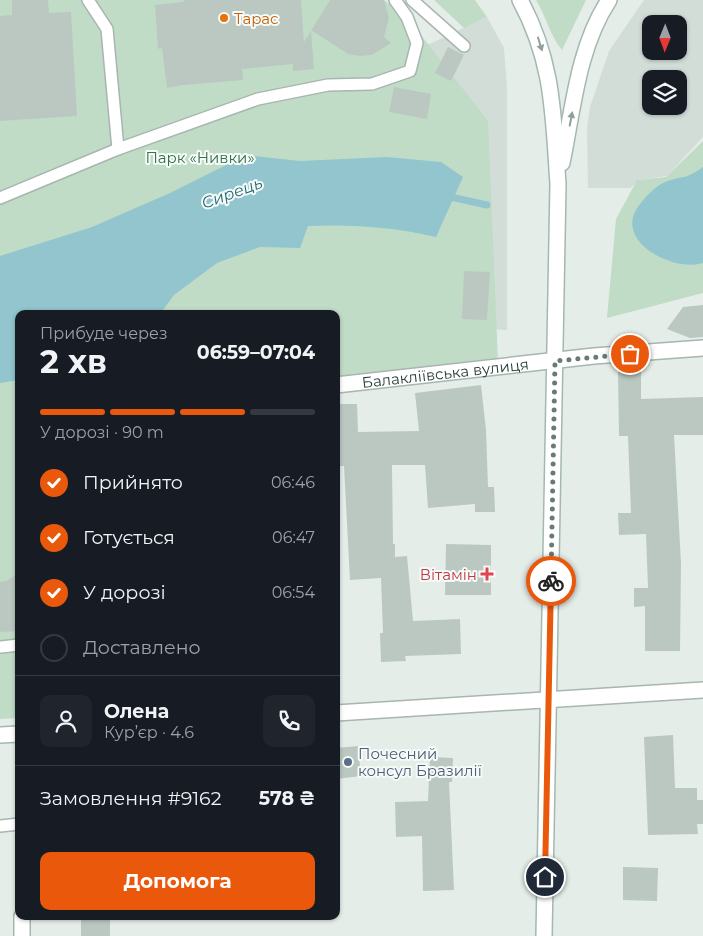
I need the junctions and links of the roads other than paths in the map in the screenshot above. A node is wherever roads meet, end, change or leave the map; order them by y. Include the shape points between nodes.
1 (88, 0) edge
2 (395, 0) edge
3 (412, 0) edge
4 (520, 0) edge
5 (609, 0) edge
6 (464, 46) dead end
7 (118, 150) junction
8 (558, 184) junction
9 (0, 198) edge
10 (703, 348) edge
11 (555, 361) junction
12 (340, 385) edge
13 (15, 645) edge
14 (1, 647) edge
15 (703, 690) edge
16 (548, 699) junction
17 (340, 713) edge
18 (15, 734) edge
19 (0, 735) edge
20 (15, 824) edge
21 (0, 826) edge
22 (22, 920) edge
23 (22, 936) edge
24 (544, 936) edge

1 - 7 lane via 107,29
2 - 7 lane via 418,43 410,71 372,84 328,86 258,98
3 - 6 lane
4 -> 8 main road via 535,28 546,60 552,96
8 -> 5 main road via 582,65 598,17
7 - 9 lane
8 - 11 main road
10 - 11 main road, Балакліївська вулиця
11 - 12 main road, Балакліївська вулиця
11 - 16 main road
13 - 14 lane
15 - 16 main road
16 - 17 main road
16 - 24 main road
18 - 19 main road
20 - 21 lane
22 - 23 main road

